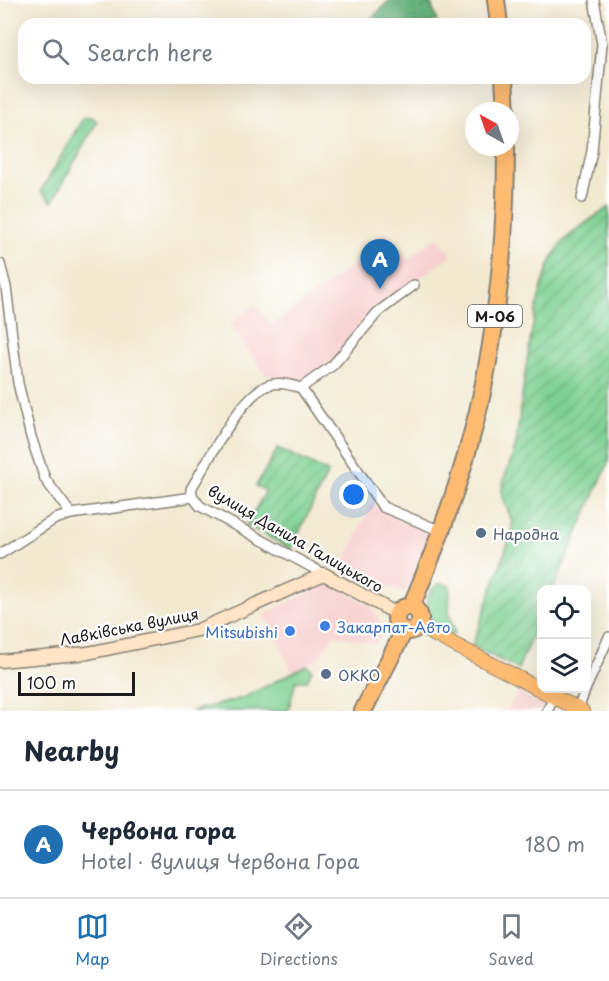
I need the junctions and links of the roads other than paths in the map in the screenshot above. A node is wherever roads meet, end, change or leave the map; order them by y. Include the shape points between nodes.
1 (496, 0) edge
2 (594, 0) edge
3 (498, 18) edge
4 (504, 84) edge
5 (505, 102) edge
6 (506, 156) edge
7 (582, 198) dead end
8 (0, 264) edge
9 (414, 285) dead end
10 (301, 387) junction
11 (193, 497) junction
12 (71, 514) junction
13 (441, 531) junction
14 (0, 554) edge
15 (324, 574) junction
16 (397, 609) junction
17 (411, 629) junction
18 (609, 637) edge
19 (0, 661) edge
20 (591, 677) edge
21 (585, 693) edge
22 (555, 696) junction
23 (580, 710) edge
24 (363, 711) edge
25 (547, 711) edge

1 - 3 highway
2 - 7 street via 602,44 592,151
4 - 5 highway
6 - 13 highway, М-06 via 503,237 485,379
8 - 12 street via 18,383 31,437 45,479
9 - 10 street via 378,312 333,365
10 - 11 street via 282,382 261,389 239,413 202,471 191,489
10 - 13 street via 383,507
11 - 12 street
11 - 15 street, вулиця Данила Галицького via 200,506
12 - 14 street via 55,519
13 - 16 highway, М-06
15 - 16 street, вулиця Данила Галицького
15 - 19 street, Лавківська вулиця via 198,630 88,653
16 - 17 highway via 420,617
17 - 22 main road via 438,637
17 - 24 highway via 393,651
18 - 20 street
21 - 23 street
22 - 23 main road
22 - 25 street

